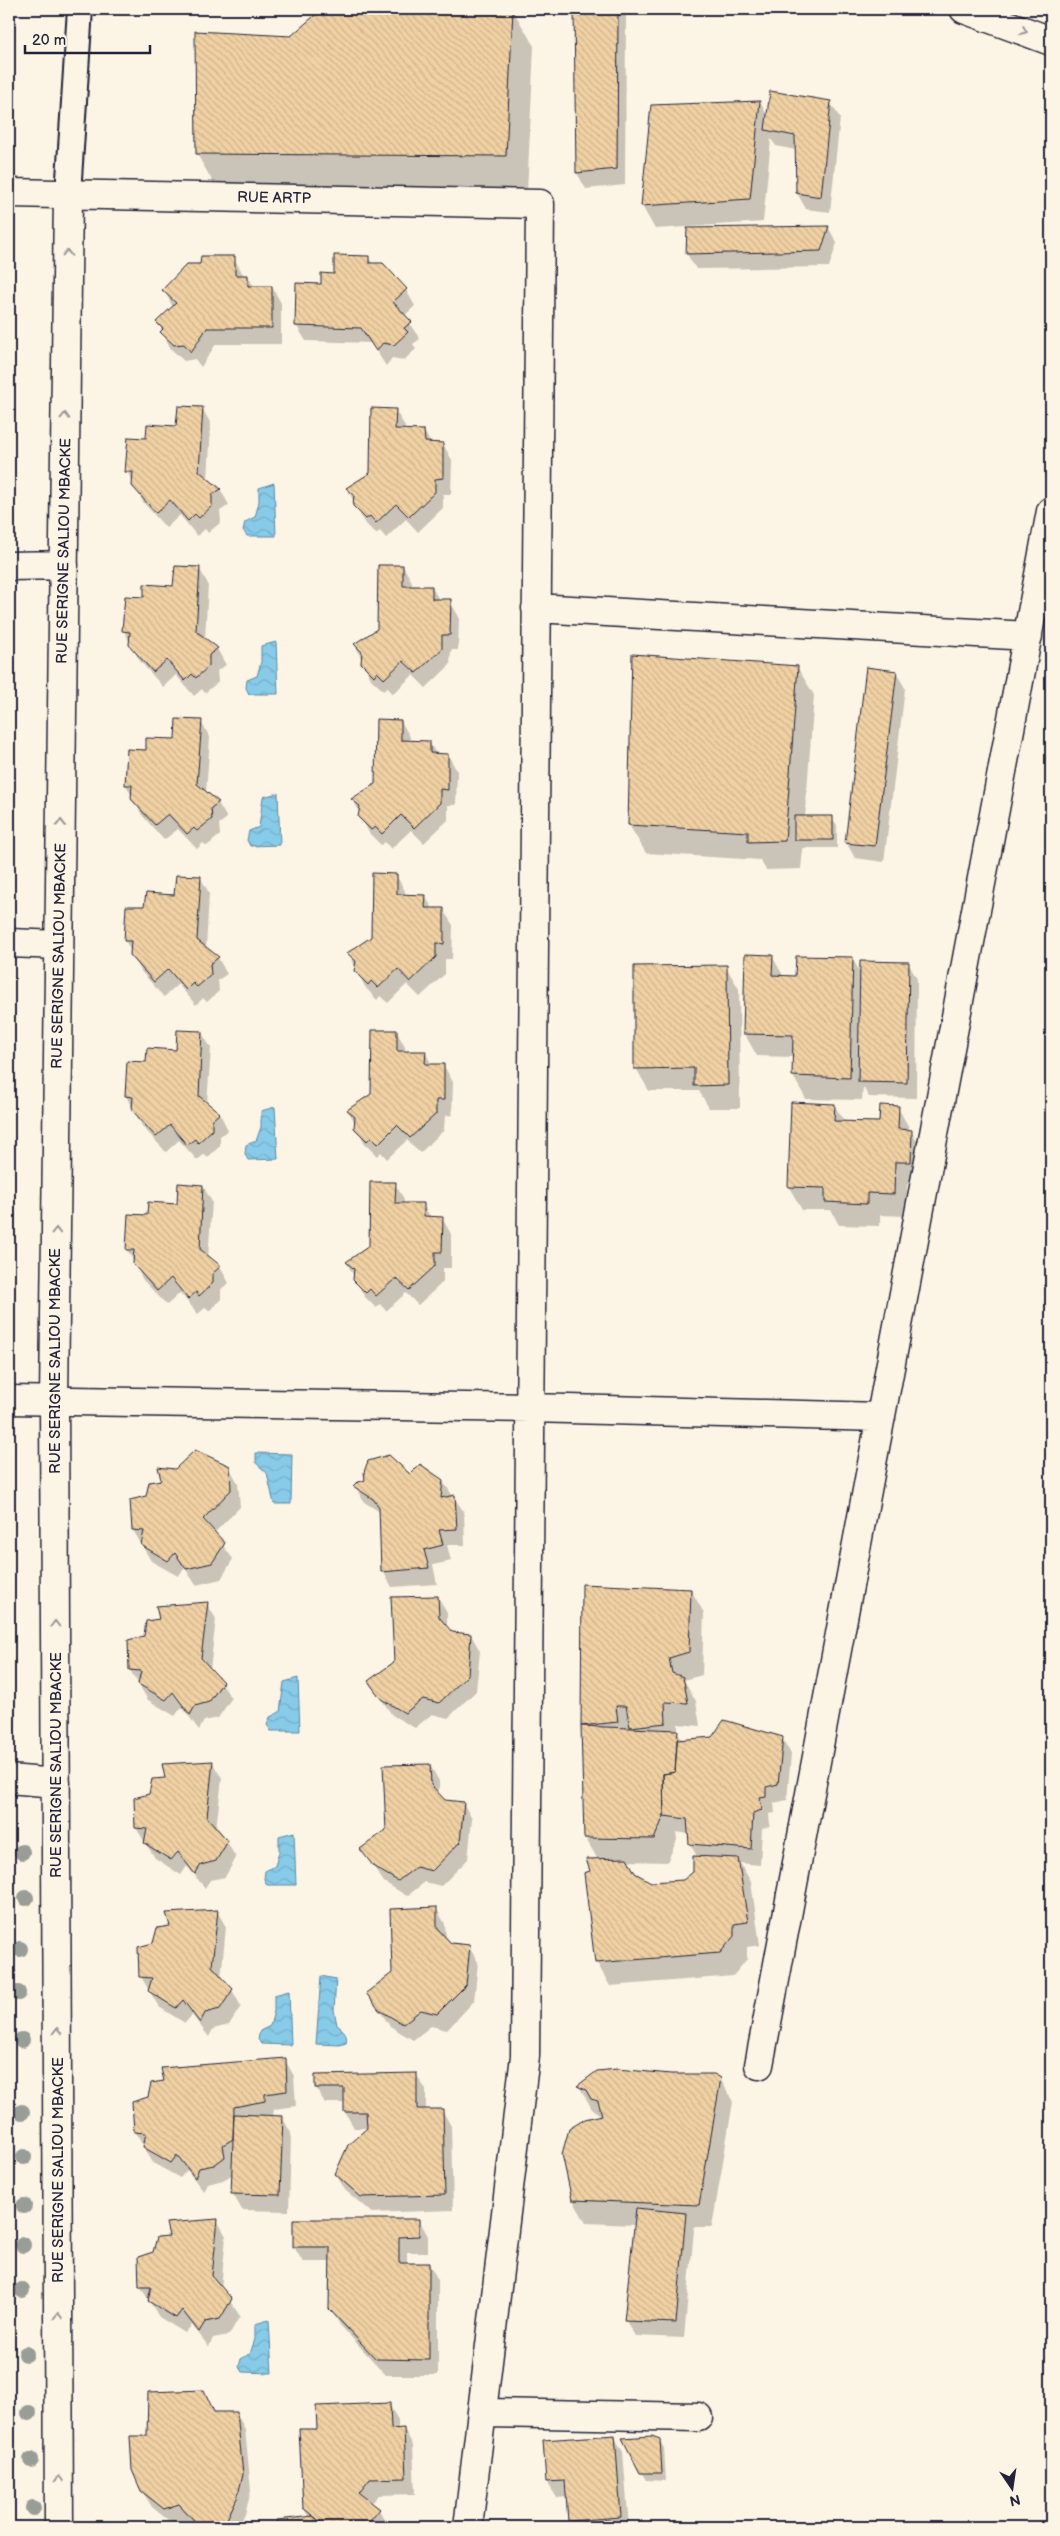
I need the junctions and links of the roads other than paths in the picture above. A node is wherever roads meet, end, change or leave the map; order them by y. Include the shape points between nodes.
1 (80, 9) edge
2 (964, 9) edge
3 (1051, 41) edge
4 (9, 193) edge
5 (68, 194) junction
6 (1051, 511) edge
7 (64, 565) junction
8 (9, 566) edge
9 (536, 608) junction
10 (1028, 636) junction
11 (9, 942) edge
12 (59, 945) junction
13 (9, 1400) edge
14 (54, 1402) junction
15 (530, 1408) junction
16 (881, 1417) junction
17 (9, 1779) edge
18 (56, 1783) junction
19 (758, 2065) dead end
20 (483, 2413) junction
21 (698, 2417) dead end
22 (59, 2527) edge
23 (468, 2527) edge

1 - 5 lane
2 -> 3 main road
4 - 5 main road, RUE ARTP
7 -> 5 main road, RUE SERIGNE SALIOU MBACKE
5 - 9 main road, RUE ARTP via 540,204
6 - 10 main road
7 - 8 main road
12 -> 7 main road, RUE SERIGNE SALIOU MBACKE
9 - 10 main road
9 - 15 main road
10 - 16 main road
11 - 12 main road
14 -> 12 main road, RUE SERIGNE SALIOU MBACKE
13 - 14 main road
14 - 15 main road
18 -> 14 main road, RUE SERIGNE SALIOU MBACKE
15 - 16 main road
15 - 20 main road via 525,2056
16 - 19 main road
17 - 18 main road
22 -> 18 main road, RUE SERIGNE SALIOU MBACKE
20 - 21 main road
20 - 23 main road

